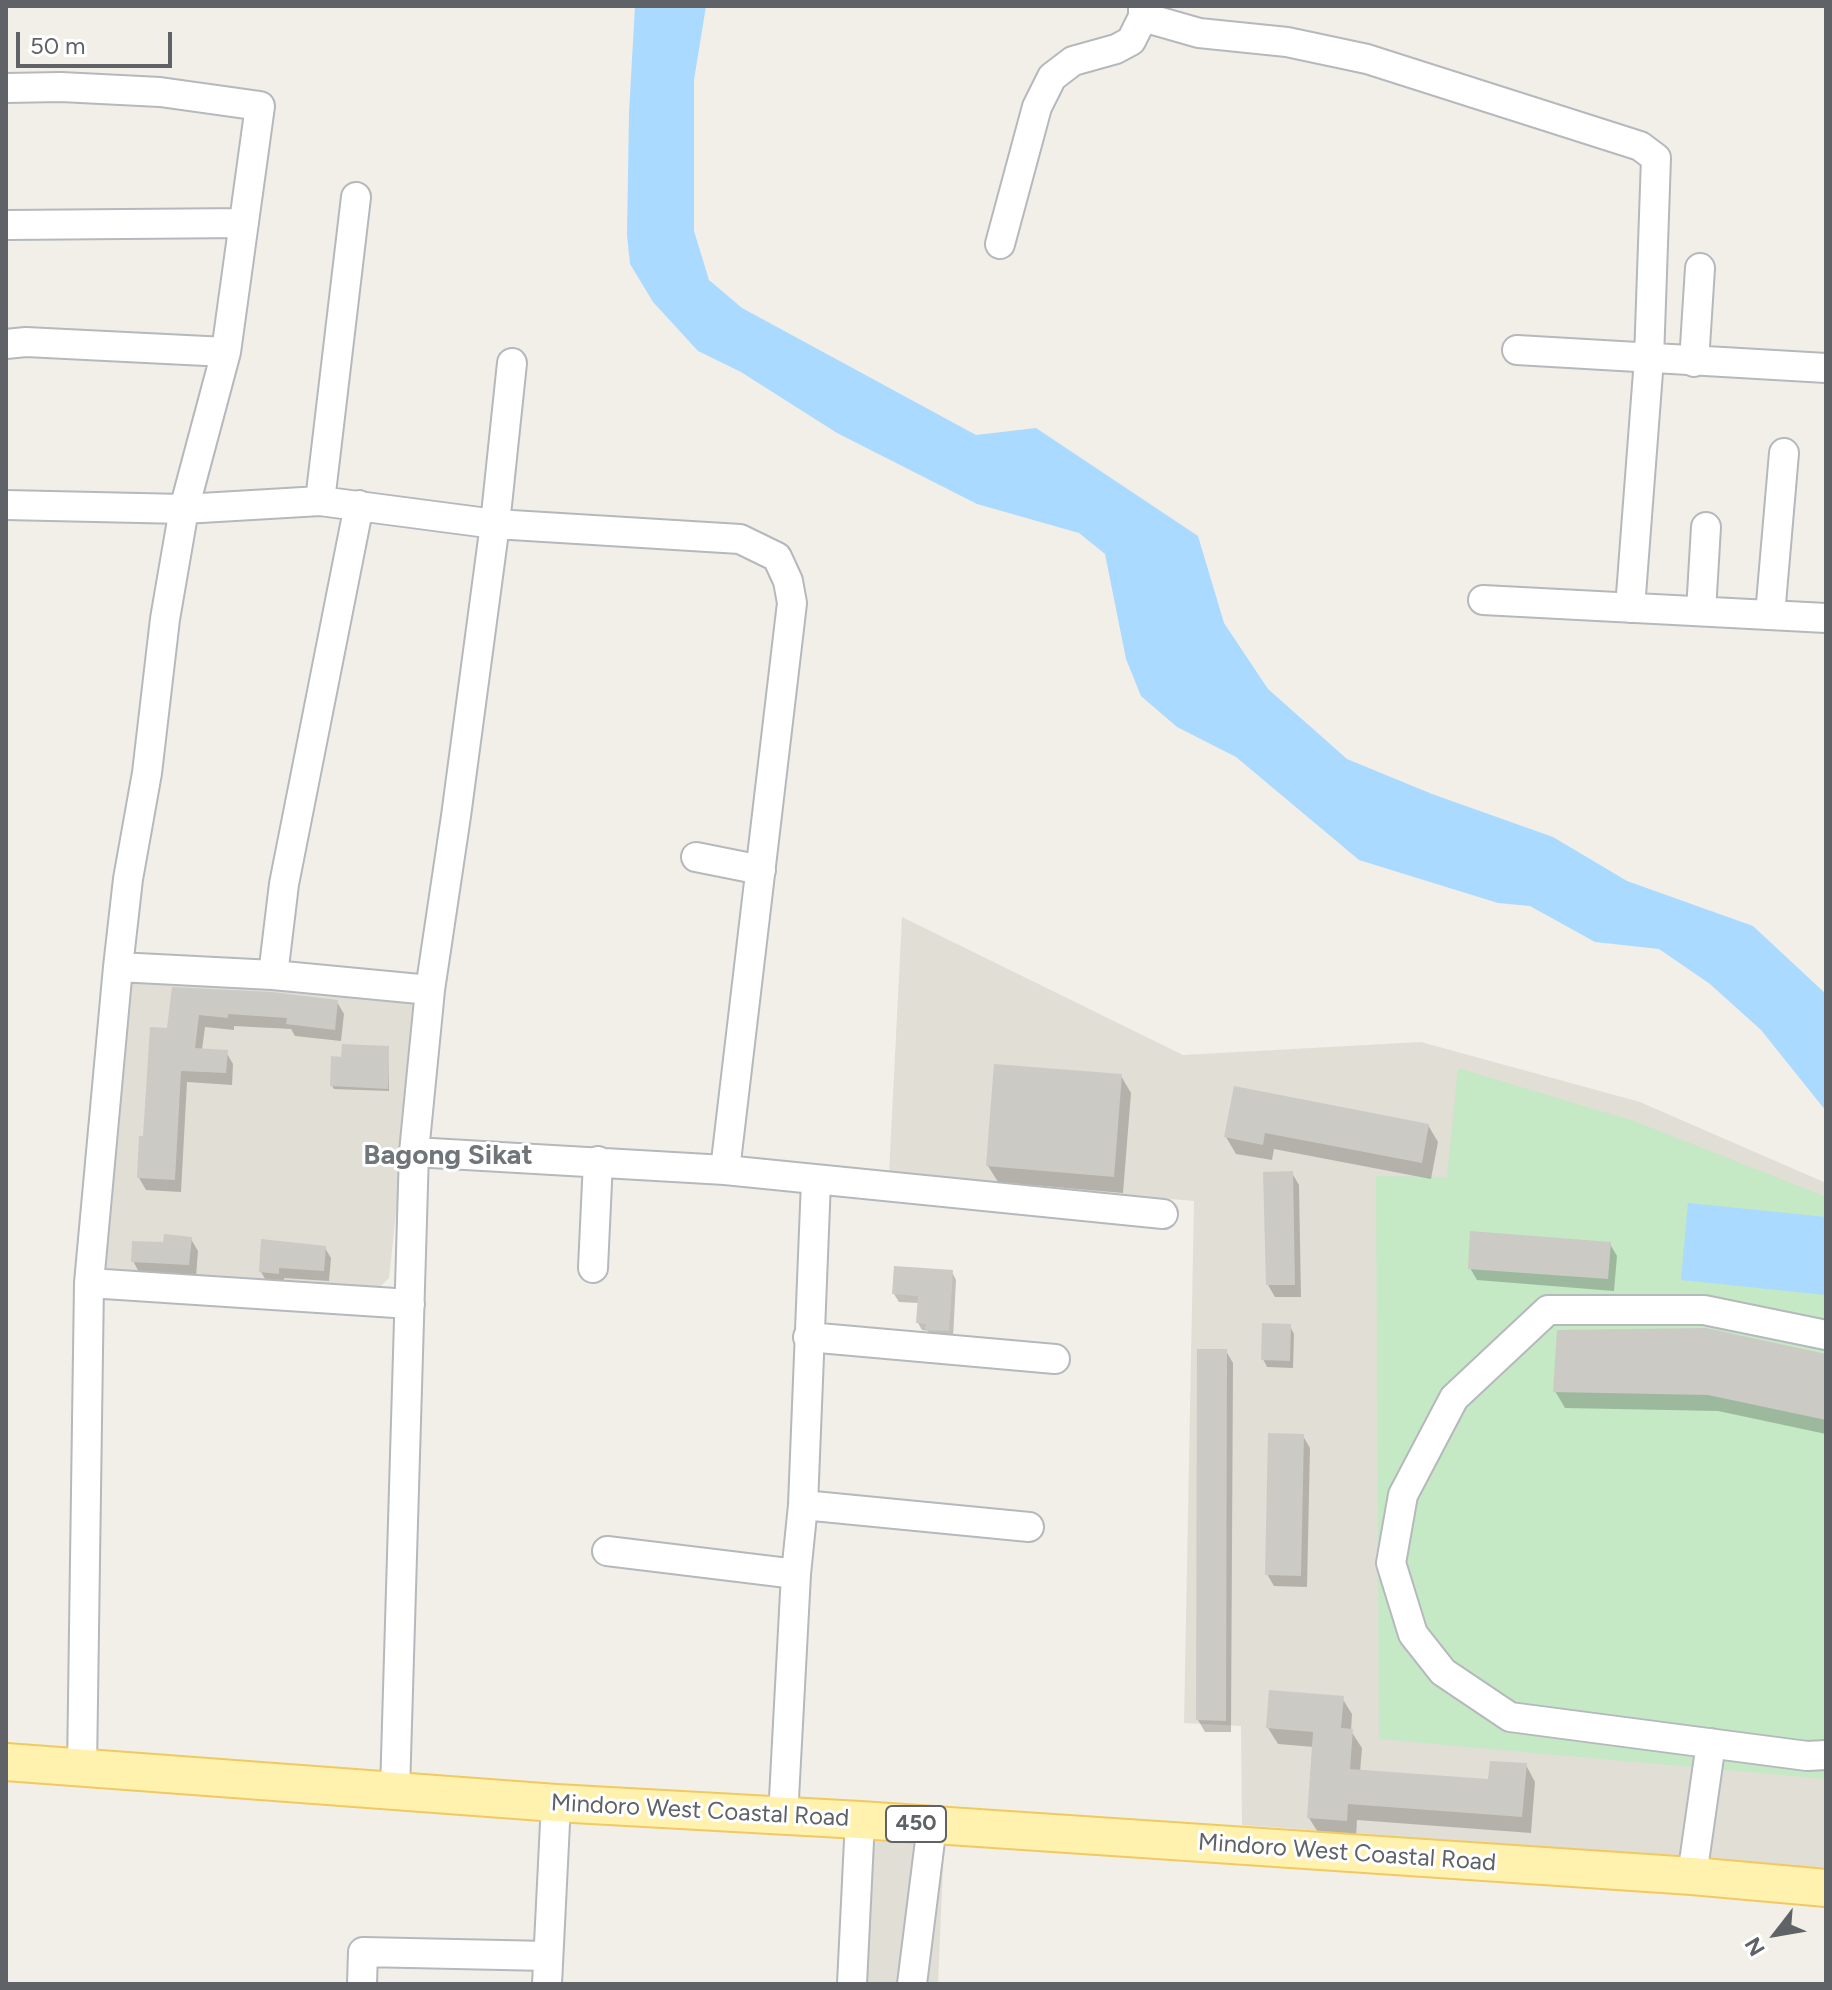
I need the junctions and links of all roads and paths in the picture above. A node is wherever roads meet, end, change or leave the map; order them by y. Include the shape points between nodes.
1 (1143, 12) edge
2 (6, 88) edge
3 (356, 197) dead end
4 (244, 223) junction
5 (6, 225) edge
6 (1000, 244) dead end
7 (1700, 268) dead end
8 (6, 344) edge
9 (1517, 350) dead end
10 (226, 352) junction
11 (1649, 359) junction
12 (1694, 362) junction
13 (512, 363) dead end
14 (1826, 368) edge
15 (1784, 453) dead end
16 (320, 501) junction
17 (6, 505) edge
18 (359, 505) junction
19 (184, 509) junction
20 (495, 524) junction
21 (1706, 527) dead end
22 (1483, 600) dead end
23 (1630, 608) junction
24 (1701, 611) junction
25 (1770, 615) junction
26 (1826, 618) edge
27 (696, 857) dead end
28 (761, 870) junction
29 (118, 967) junction
30 (273, 975) junction
31 (430, 990) junction
32 (414, 1152) junction
33 (598, 1161) junction
34 (725, 1170) junction
35 (816, 1181) junction
36 (1163, 1214) dead end
37 (593, 1268) dead end
38 (89, 1283) junction
39 (410, 1304) junction
40 (1826, 1335) edge
41 (808, 1337) junction
42 (1055, 1359) dead end
43 (803, 1505) junction
44 (1029, 1527) dead end
45 (607, 1551) dead end
46 (796, 1574) junction
47 (1711, 1743) junction
48 (1826, 1755) edge
49 (6, 1762) edge
50 (82, 1769) junction
51 (395, 1791) junction
52 (556, 1803) junction
53 (783, 1817) junction
54 (860, 1820) junction
55 (932, 1825) junction
56 (1692, 1876) junction
57 (1826, 1888) edge
58 (548, 1970) edge
59 (362, 1984) edge
60 (852, 1984) edge
61 (912, 1984) edge

1 - 6 street via 1131,41 1073,61 1052,77 1037,107
1 - 11 street via 1199,33 1287,42 1367,59 1650,152 1656,158
2 - 4 street via 160,92 260,106
3 - 16 street
4 - 5 street
4 - 10 street
7 - 12 street
8 - 10 street
9 - 11 street
10 - 19 street
11 - 12 street
11 - 23 street
12 - 14 street
13 - 20 street
15 - 25 street
16 - 18 street
16 - 19 street
17 - 19 street
18 - 20 street
18 - 30 street via 284,884
19 - 29 street
20 - 28 street via 740,539 777,557 792,603
20 - 31 street
21 - 24 street
22 - 23 street
23 - 24 street
24 - 25 street
25 - 26 street
27 - 28 street
28 - 34 street
29 - 30 street
29 - 38 street
30 - 31 street
31 - 32 street
32 - 33 street
32 - 39 street
33 - 34 street
33 - 37 street
34 - 35 street
35 - 36 street
35 - 41 street
38 - 39 street
38 - 50 street
39 - 51 street
40 - 47 street via 1704,1310 1548,1310 1454,1398 1403,1495 1391,1563 1413,1634 1443,1672 1510,1717
41 - 42 street
41 - 43 street
43 - 44 street
43 - 46 street
45 - 46 street
46 - 53 street
47 - 48 street
47 - 56 street
49 - 50 main road, Mindoro West Coastal Road / 450
50 - 51 main road, Mindoro West Coastal Road / 450
51 - 52 main road, Mindoro West Coastal Road / 450
52 - 53 main road, Mindoro West Coastal Road / 450
52 - 58 street
53 - 54 main road, Mindoro West Coastal Road / 450
54 - 55 main road, Mindoro West Coastal Road / 450
54 - 60 street
55 - 56 main road, Mindoro West Coastal Road / 450
55 - 61 street
56 - 57 main road, Mindoro West Coastal Road / 450
58 - 59 street via 363,1952

